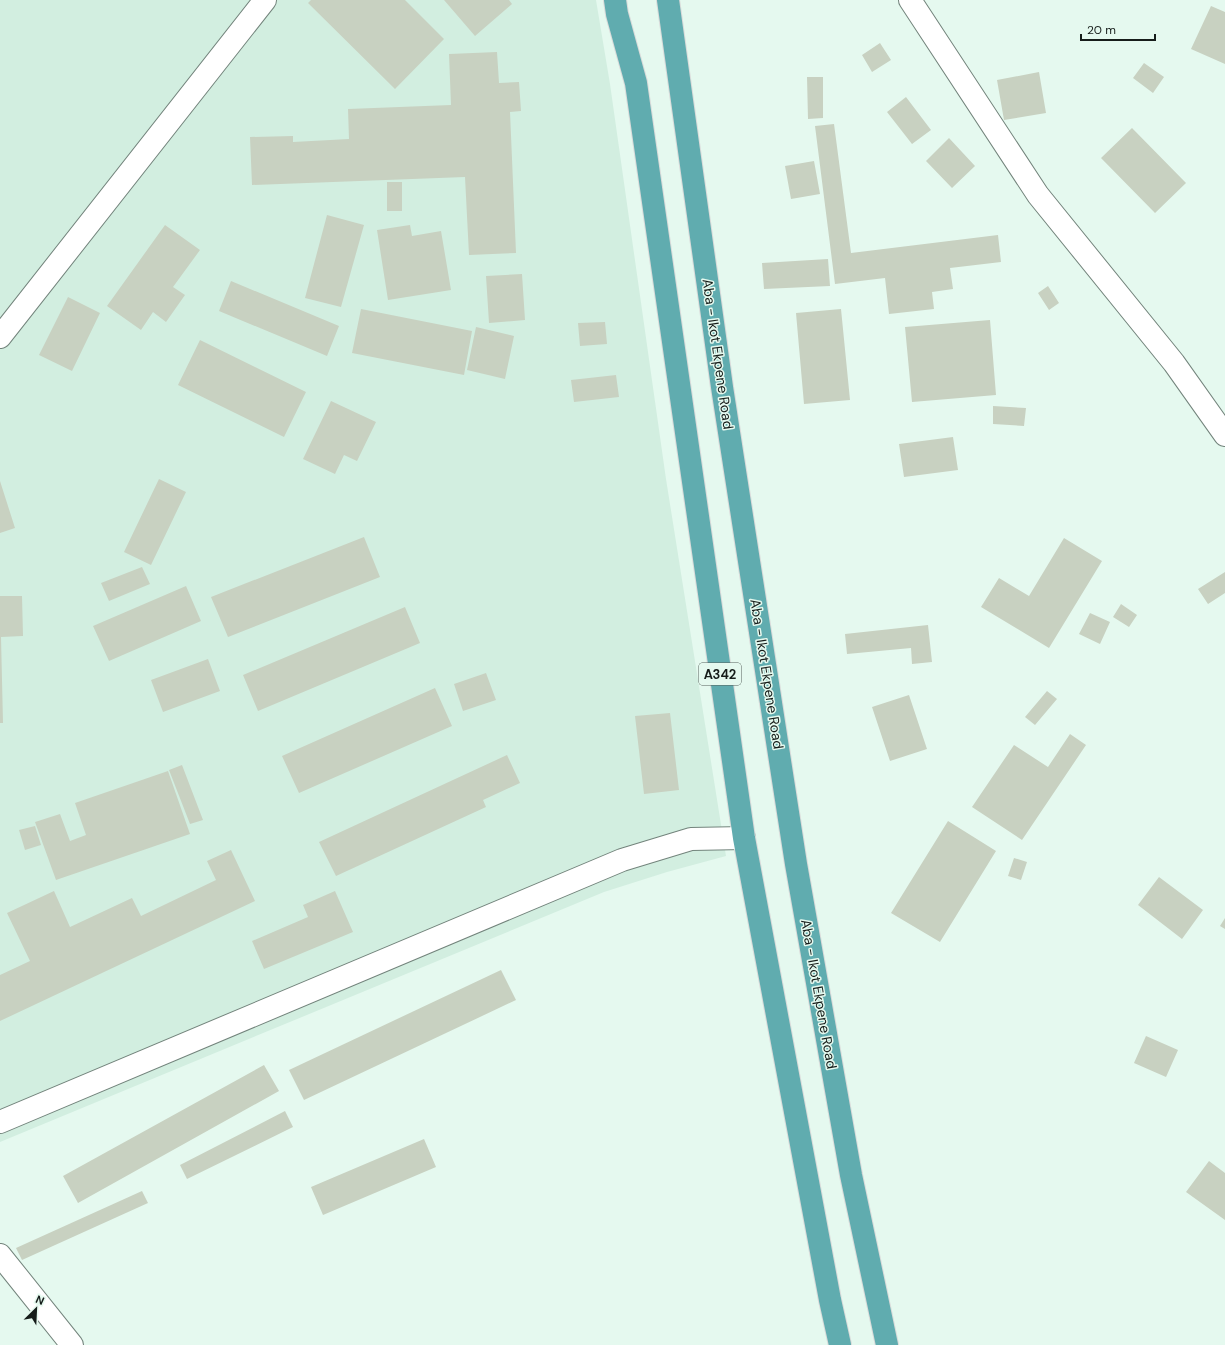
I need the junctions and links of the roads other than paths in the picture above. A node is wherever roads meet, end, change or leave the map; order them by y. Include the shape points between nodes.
1 (265, 0) edge
2 (615, 0) edge
3 (668, 0) edge
4 (910, 0) edge
5 (0, 337) edge
6 (1225, 435) edge
7 (744, 838) junction
8 (0, 1122) edge
9 (0, 1255) edge
10 (72, 1345) edge
11 (840, 1345) edge
12 (887, 1345) edge

1 - 5 street
2 - 7 highway, A342 via 616,14 636,83
3 - 12 highway, Aba - Ikot Ekpene Road via 722,387 796,864 851,1175
4 - 6 street via 1038,195 1174,362
7 - 8 street via 691,840 622,860
7 - 11 highway, A342
9 - 10 street

